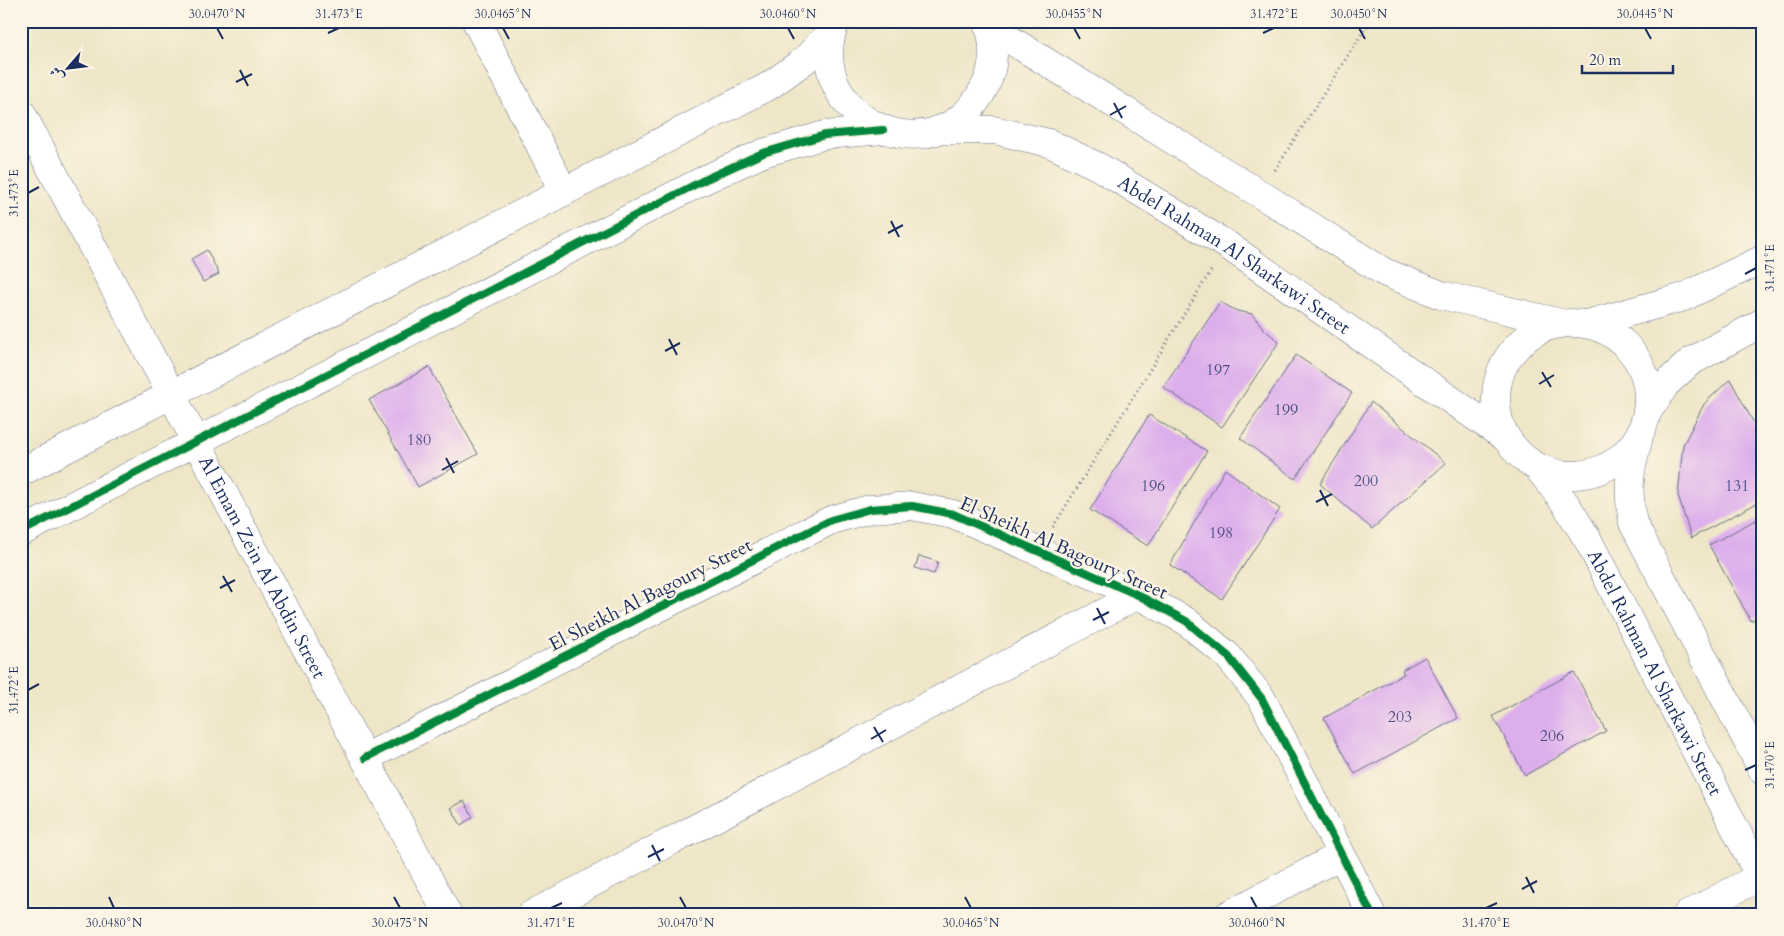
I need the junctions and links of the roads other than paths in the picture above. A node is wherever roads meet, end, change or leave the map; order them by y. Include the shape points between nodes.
1 (476, 21) edge
2 (987, 24) edge
3 (834, 25) edge
4 (21, 112) edge
5 (883, 130) junction
6 (938, 130) junction
7 (564, 192) junction
8 (1763, 259) edge
9 (1763, 322) edge
10 (1574, 324) junction
11 (172, 394) junction
12 (1648, 411) junction
13 (1639, 436) junction
14 (1506, 438) junction
15 (197, 441) junction
16 (1538, 468) junction
17 (21, 472) edge
18 (21, 532) edge
19 (1138, 595) junction
20 (365, 758) junction
21 (1763, 771) edge
22 (1341, 855) junction
23 (1762, 878) edge
24 (448, 915) edge
25 (531, 915) edge
26 (1228, 915) edge
27 (1372, 915) edge
28 (1687, 915) edge

1 - 7 street
2 - 6 street via 993,51 990,77 979,100 961,118
2 - 10 street via 1384,272 1441,295
3 - 5 street via 829,53 833,78 844,100 861,118
3 - 7 street via 805,60 769,86
4 - 11 street, Al Emam Zein Al Abdin Street
5 - 6 street via 920,135
5 - 15 street via 825,135 764,153 706,179
6 - 14 street, Abdel Rahman Al Sharkawi Street via 994,130 1049,143 1099,167 1227,245
7 - 11 street
8 - 10 street via 1684,297
9 - 12 street via 1690,362 1666,384
10 - 12 street via 1609,333 1627,347 1640,366 1647,388
10 - 14 street via 1538,330 1517,345 1503,366 1496,390 1497,415
11 - 15 street, Al Emam Zein Al Abdin Street
11 - 17 street
12 - 13 street
13 - 16 street via 1620,459 1595,472 1566,476
13 - 21 street via 1630,473 1629,499 1633,523
14 - 16 street via 1520,456
15 - 18 street
15 - 20 street, Al Emam Zein Al Abdin Street
16 - 23 street, Abdel Rahman Al Sharkawi Street via 1588,540
19 - 20 street, El Sheikh Al Bagoury Street via 952,514 912,506 870,509 831,520
19 - 22 street, El Sheikh Al Bagoury Street via 1186,621 1228,656 1262,699
19 - 25 street
20 - 24 street, Al Emam Zein Al Abdin Street
22 - 26 street
22 - 27 street, El Sheikh Al Bagoury Street
23 - 28 street

